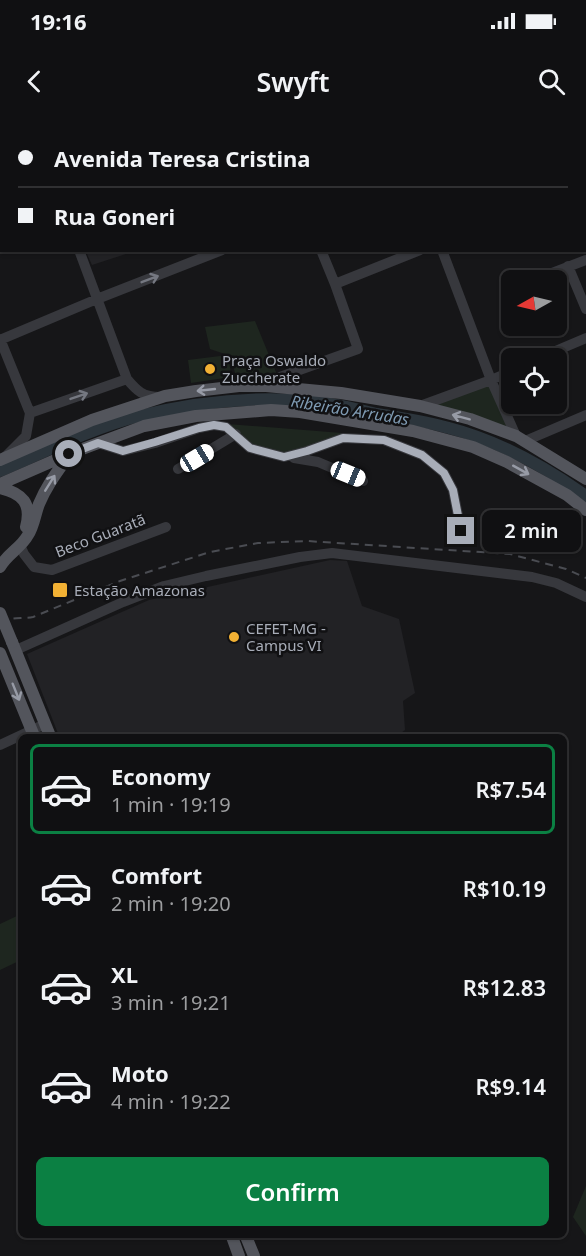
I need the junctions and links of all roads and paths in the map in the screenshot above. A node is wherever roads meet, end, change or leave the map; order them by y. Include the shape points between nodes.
1 (80, 252) edge
2 (322, 252) edge
3 (415, 252) edge
4 (443, 252) edge
5 (201, 254) edge
6 (586, 260) edge
7 (568, 266) junction
8 (558, 270) edge
9 (335, 284) junction
10 (97, 299) junction
11 (586, 309) edge
12 (586, 338) edge
13 (0, 339) edge
14 (562, 348) edge
15 (501, 376) edge
16 (127, 379) junction
17 (491, 380) junction
18 (266, 386) junction
19 (165, 396) junction
20 (420, 405) junction
21 (30, 413) junction
22 (586, 416) edge
23 (353, 421) junction
24 (236, 434) junction
25 (343, 438) junction
26 (520, 438) junction
27 (98, 443) junction
28 (69, 454) junction
29 (284, 457) junction
30 (2, 459) edge
31 (178, 469) dead end
32 (586, 479) edge
33 (363, 481) dead end
34 (0, 486) edge
35 (586, 510) edge
36 (166, 526) dead end
37 (461, 531) dead end
38 (20, 545) junction
39 (0, 549) edge
40 (0, 567) edge
41 (586, 597) edge
42 (0, 613) edge
43 (9, 646) edge
44 (0, 653) edge
45 (45, 724) junction
46 (32, 733) edge
47 (49, 734) edge
48 (18, 738) edge
49 (0, 745) edge
50 (232, 1238) edge
51 (246, 1238) edge
52 (236, 1253) edge
53 (254, 1256) edge

1 - 10 street
2 - 9 street
3 - 9 street
4 - 17 street
10 -> 5 street
6 - 7 street
7 - 8 street
7 - 11 street
9 - 18 street via 358,349 280,377
10 - 13 street
10 - 16 street
12 - 14 street
13 - 21 street
15 - 17 street
16 - 19 street via 140,393
21 -> 16 street
17 - 20 street
17 - 26 street
18 -> 19 main road
18 - 20 main road
19 - 30 main road via 92,420
26 -> 20 main road
21 - 30 street via 26,436
22 - 26 street
23 - 25 street
23 - 27 main road via 300,412 241,412 171,420
23 -> 35 main road via 473,447 567,495
24 - 27 street via 214,425 123,451
24 - 29 street via 250,448
24 - 31 street
25 - 29 street
25 - 37 street via 384,440 422,455 444,473 453,490
26 - 32 main road
27 - 28 main road
28 - 34 main road
38 -> 28 main road via 30,533 46,486
29 - 33 street via 318,462
34 - 39 main road via 20,495 29,516 21,538
36 - 38 street, Beco Guaratã via 52,570 34,567
38 - 40 main road
41 - 43 street via 556,583 513,574 332,553 164,586
42 - 43 main road, bridge
43 - 45 main road
44 -> 46 main road
45 - 46 street
45 - 47 main road
48 - 49 street
50 - 52 main road
51 - 52 street
51 - 53 main road

